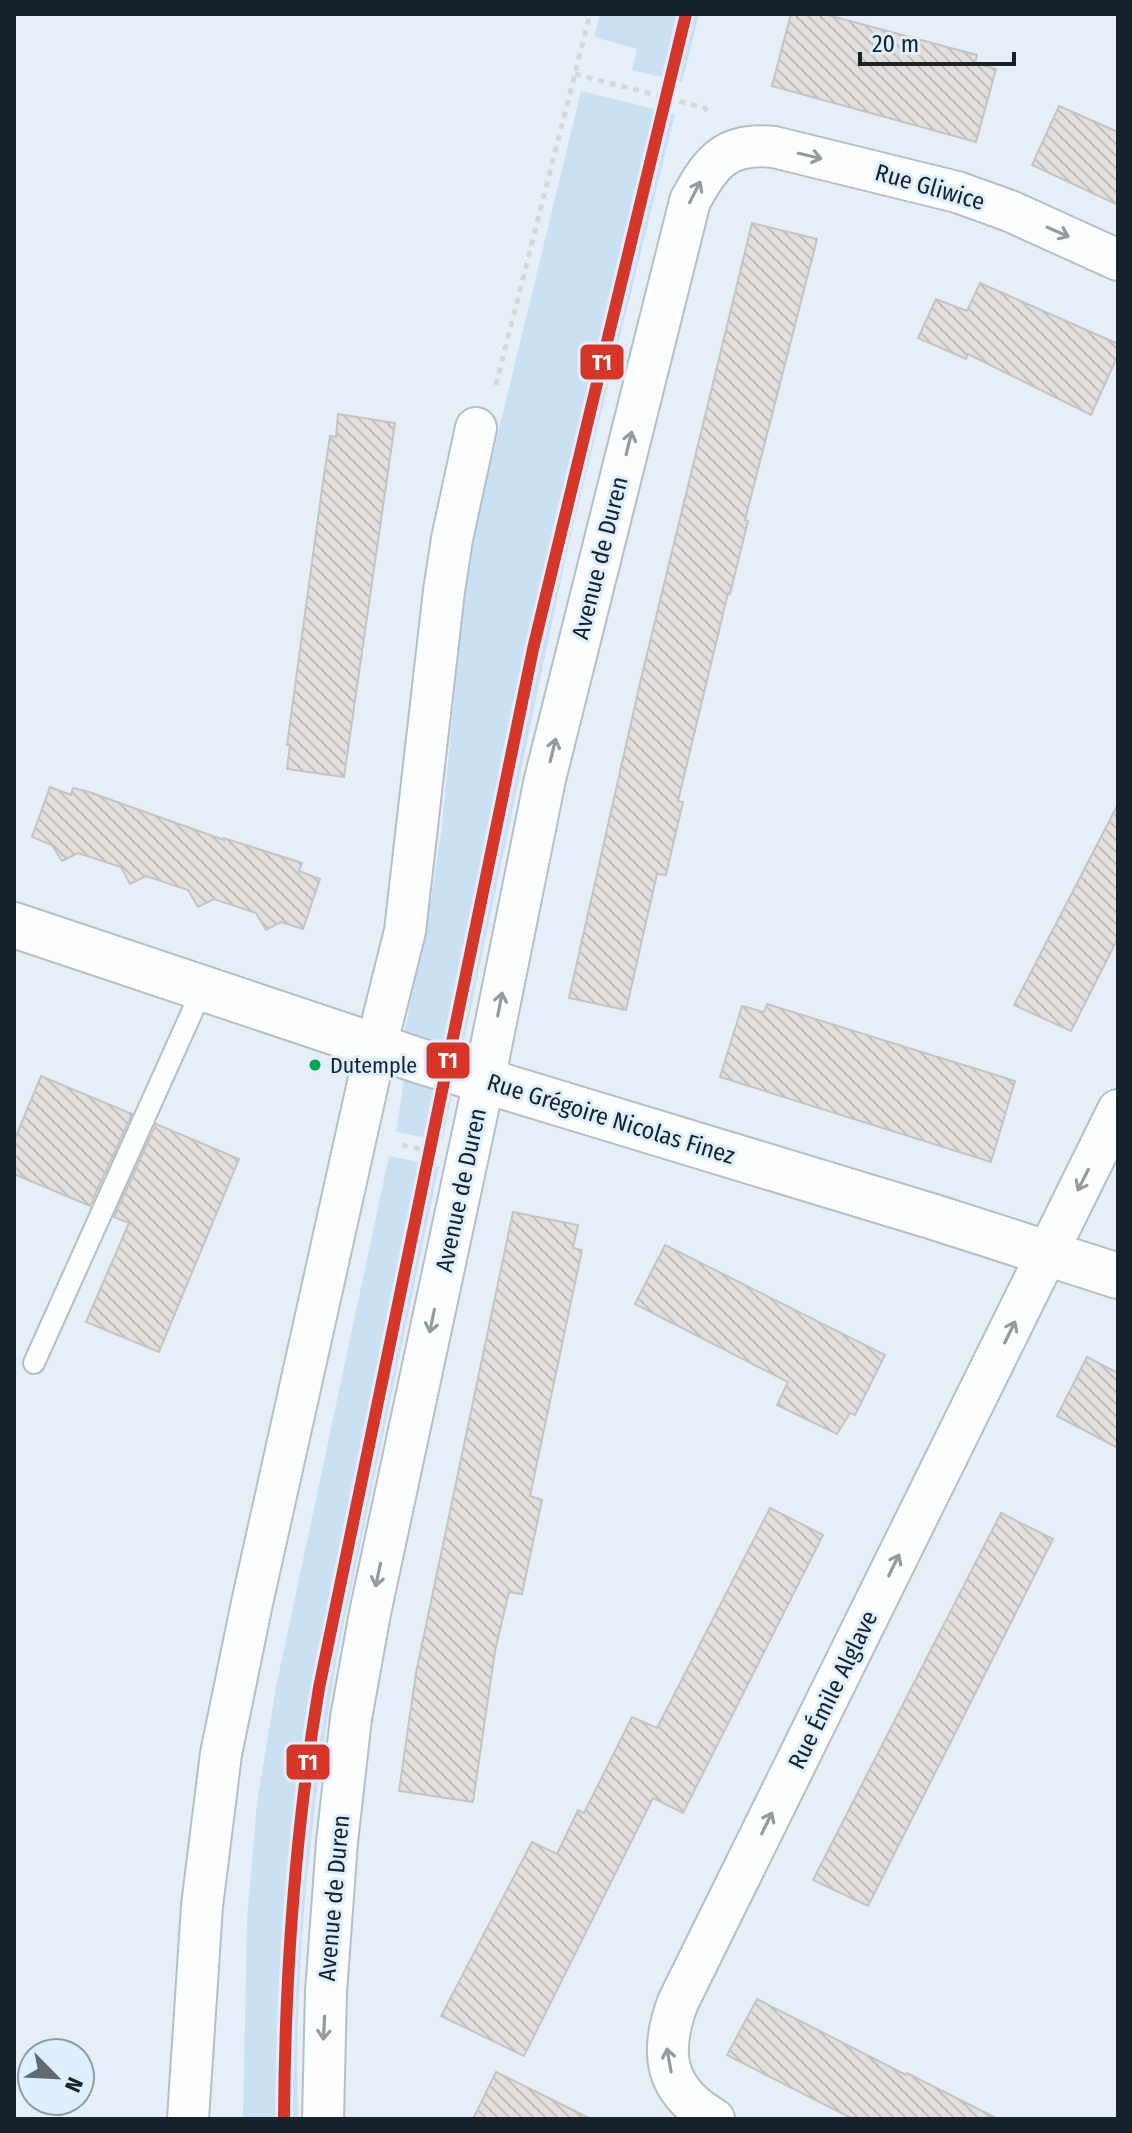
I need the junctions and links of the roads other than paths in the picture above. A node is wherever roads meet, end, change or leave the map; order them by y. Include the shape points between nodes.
1 (734, 149) joint
2 (1118, 260) edge
3 (476, 428) road end
4 (14, 925) edge
5 (202, 990) junction
6 (376, 1047) junction
7 (484, 1081) junction
8 (1118, 1110) edge
9 (1046, 1253) junction
10 (1118, 1276) edge
11 (34, 1363) dead end
12 (188, 2119) edge
13 (323, 2119) edge
14 (714, 2119) edge

1 -> 2 street, Rue Gliwice via 774,147 957,192
7 -> 1 street, Avenue de Duren via 545,779 684,217 704,176
3 - 6 street via 444,591 405,931
4 - 5 main road, Rue Grégoire Nicolas Finez
5 - 6 main road, Rue Grégoire Nicolas Finez
5 - 11 lane
6 - 7 main road, Rue Grégoire Nicolas Finez
6 - 12 street via 221,1754 202,1906
7 - 9 main road, Rue Grégoire Nicolas Finez
7 -> 13 street, Avenue de Duren via 351,1718 331,1920
8 -> 9 street
9 - 10 main road, Rue Grégoire Nicolas Finez
14 -> 9 street, Rue Émile Alglave via 679,2089 670,2069 666,2050 678,2002

